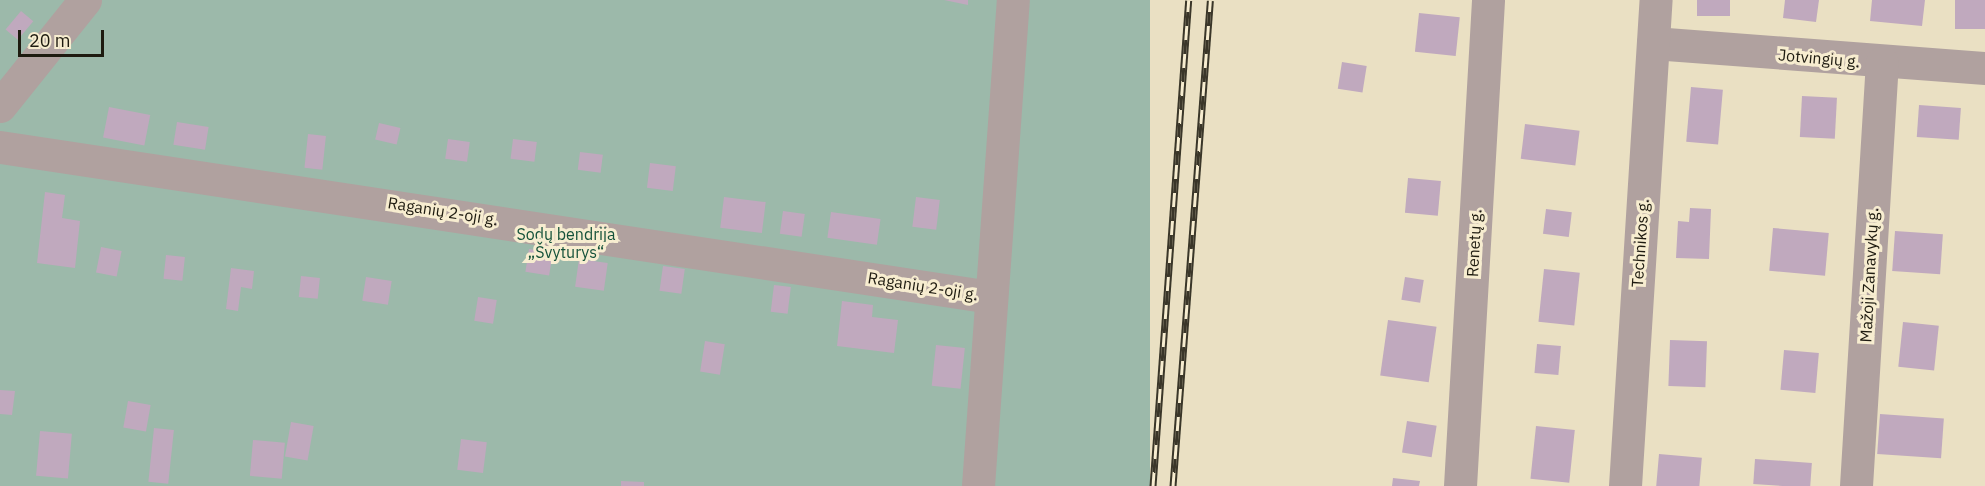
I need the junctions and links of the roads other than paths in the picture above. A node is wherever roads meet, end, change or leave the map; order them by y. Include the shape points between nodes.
1 (85, 0) edge
2 (1013, 0) edge
3 (1488, 0) edge
4 (1656, 0) edge
5 (1653, 43) junction
6 (1882, 63) junction
7 (1985, 68) edge
8 (0, 106) edge
9 (0, 147) edge
10 (991, 297) junction
11 (978, 486) edge
12 (1460, 486) edge
13 (1625, 486) edge
14 (1856, 486) edge

1 - 8 street
2 - 10 street
3 - 12 street, Renetų g.
4 - 5 street, Technikos g.
5 - 6 street, Jotvingių g.
5 - 13 street, Technikos g.
6 - 7 street, Jotvingių g.
6 - 14 street, Mažoji Zanavykų g.
9 - 10 street, Raganių 2-oji g.
10 - 11 street

